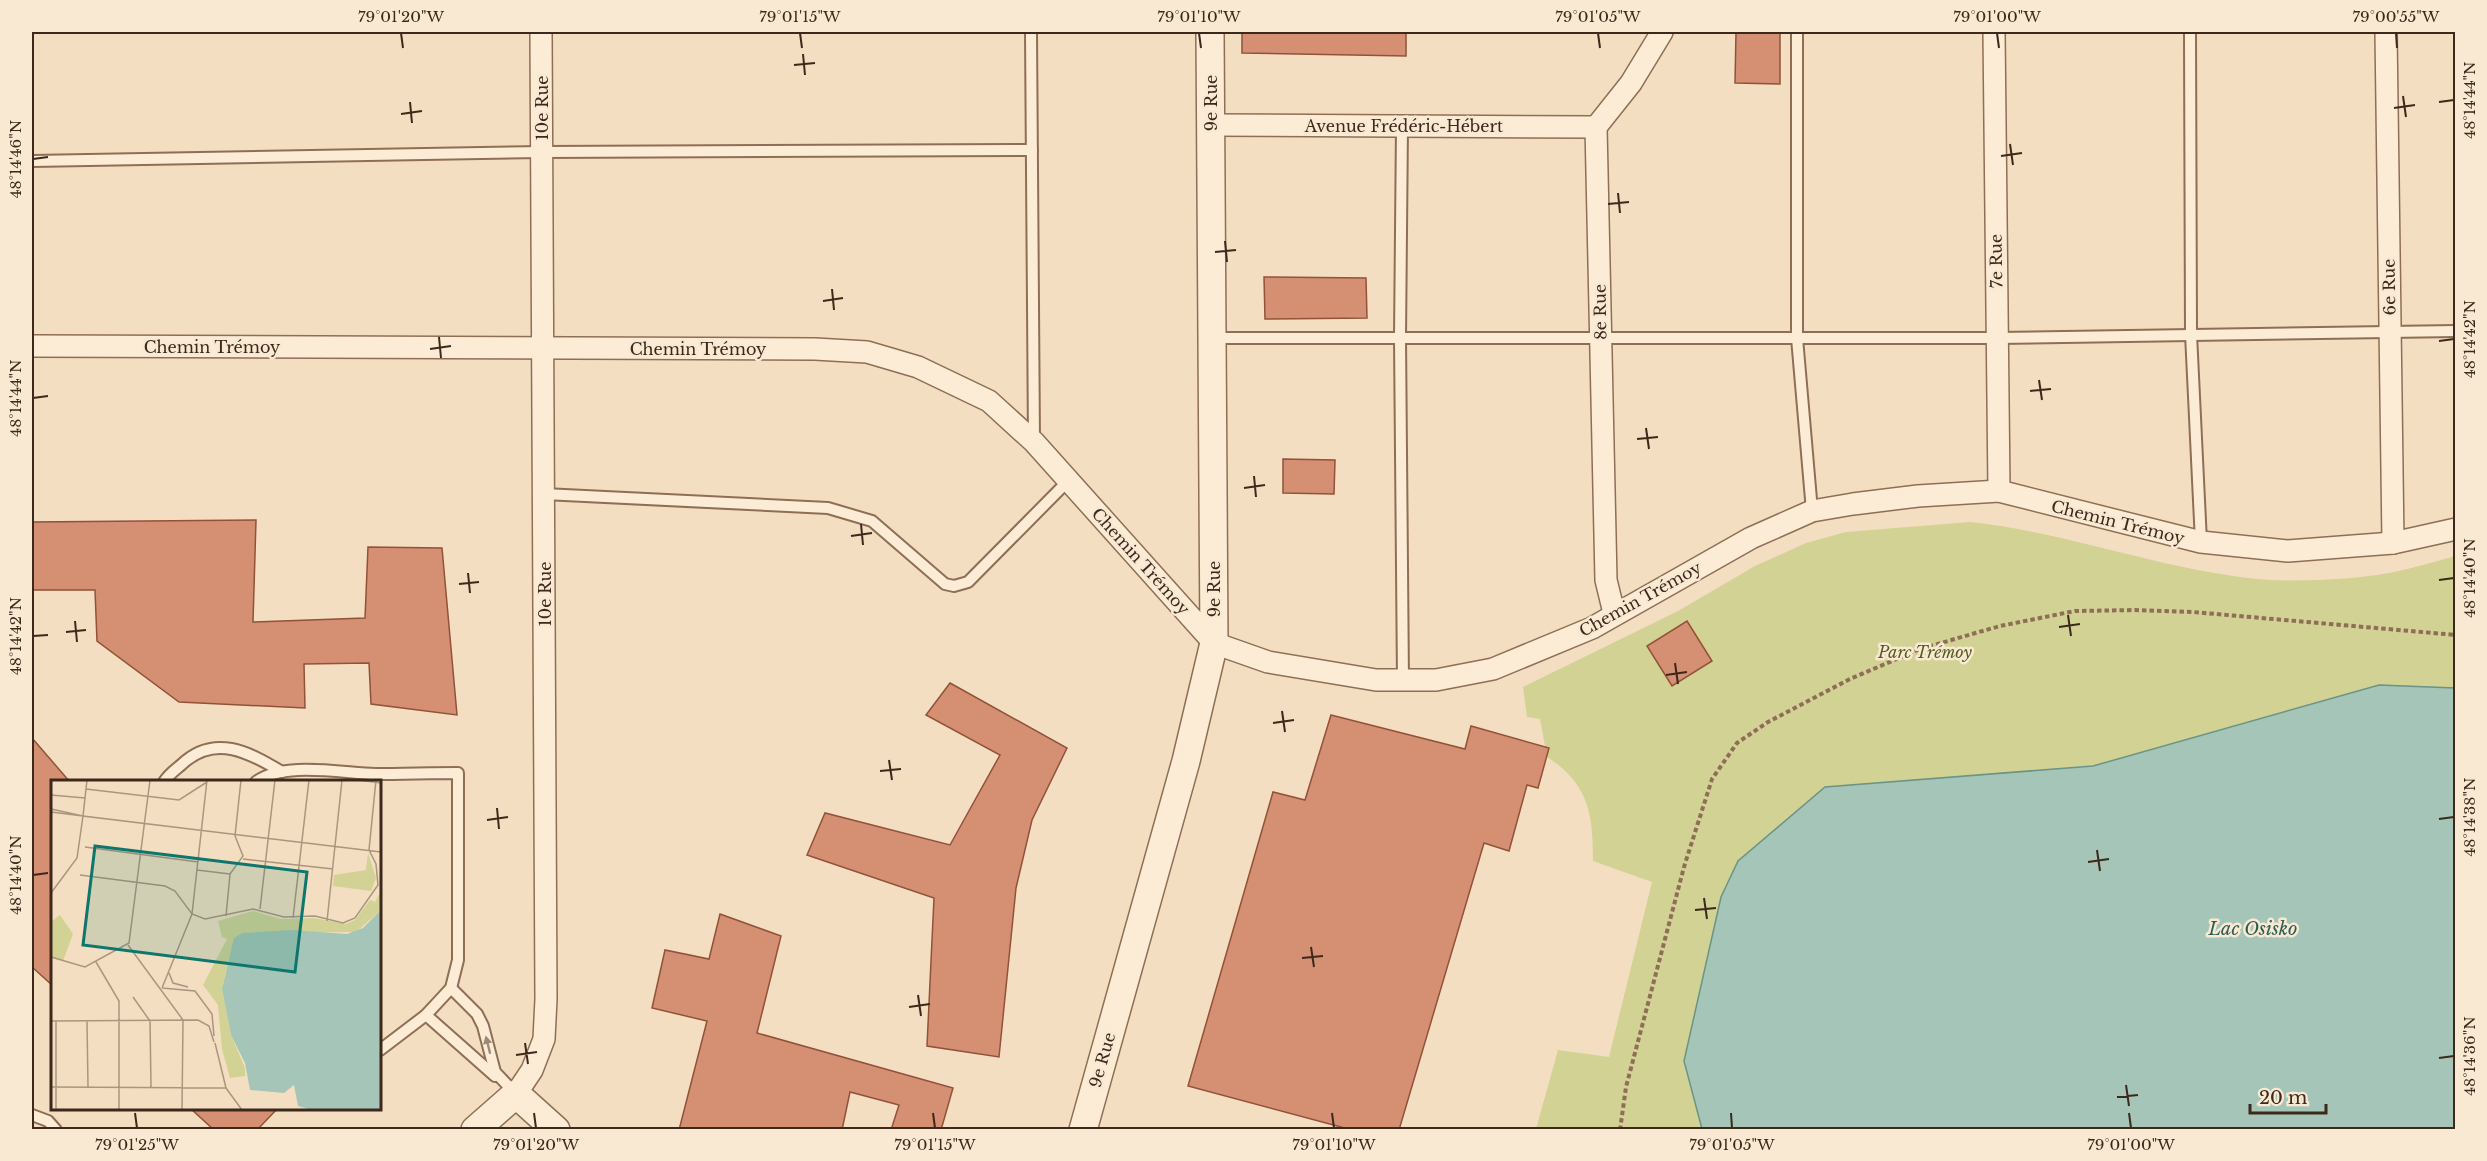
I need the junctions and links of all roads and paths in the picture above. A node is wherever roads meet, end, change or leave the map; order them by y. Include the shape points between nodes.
1 (542, 32) edge
2 (1032, 32) edge
3 (1210, 32) edge
4 (1662, 32) edge
5 (1797, 32) edge
6 (1994, 32) edge
7 (2190, 32) edge
8 (2386, 32) edge
9 (1211, 125) junction
10 (1402, 126) junction
11 (1596, 127) junction
12 (1032, 150) junction
13 (542, 152) junction
14 (32, 161) edge
15 (2390, 331) junction
16 (2456, 331) edge
17 (2192, 334) junction
18 (1212, 338) junction
19 (1400, 338) junction
20 (1601, 338) junction
21 (1797, 338) junction
22 (1997, 338) junction
23 (32, 346) edge
24 (544, 348) junction
25 (1034, 442) junction
26 (1069, 480) junction
27 (1999, 491) junction
28 (544, 494) junction
29 (1812, 511) junction
30 (2456, 529) edge
31 (2201, 542) junction
32 (2393, 543) junction
33 (1614, 613) junction
34 (2456, 635) edge
35 (1214, 643) junction
36 (1403, 681) junction
37 (282, 772) junction
38 (166, 780) edge
39 (259, 780) edge
40 (451, 987) junction
41 (426, 1015) junction
42 (381, 1049) edge
43 (516, 1094) junction
44 (32, 1115) edge
45 (56, 1130) edge
46 (475, 1130) edge
47 (556, 1130) edge
48 (1083, 1130) edge
49 (1620, 1130) edge

1 - 13 street, 10e Rue
2 - 12 lane
3 - 9 street, 9e Rue
4 - 11 street via 1631,83
5 - 21 lane
6 - 22 street, 7e Rue
7 - 17 lane
8 - 15 street, 6e Rue
9 - 10 street, Avenue Frédéric-Hébert
9 - 18 street, 9e Rue
10 - 11 street, Avenue Frédéric-Hébert
10 - 19 lane
11 - 20 street, 8e Rue
12 - 13 lane
12 - 25 lane
13 - 14 lane
13 - 24 street, 10e Rue
15 - 16 lane
15 - 17 lane
15 - 32 street, 6e Rue
17 - 22 lane
17 - 31 lane
18 - 19 lane
18 - 35 street, 9e Rue
19 - 20 lane
19 - 36 lane
20 - 21 lane
20 - 33 street, 8e Rue via 1606,580
21 - 22 lane
21 - 29 lane
22 - 27 street, 7e Rue
23 - 24 street, Chemin Trémoy
24 - 25 street, Chemin Trémoy via 867,352 918,368 989,401
24 - 28 street, 10e Rue
25 - 26 street, Chemin Trémoy
26 - 28 lane via 968,582 954,586 945,584 872,521 828,508
26 - 35 street, Chemin Trémoy
27 - 29 street, Chemin Trémoy via 1918,496
27 - 31 street, Chemin Trémoy
28 - 43 street, 10e Rue via 546,1010 544,1039 532,1070
29 - 33 street, Chemin Trémoy via 1751,538
30 - 32 street, Chemin Trémoy
31 - 32 street, Chemin Trémoy via 2288,551
33 - 36 street, Chemin Trémoy via 1592,628 1493,669 1436,680
34 - 49 path via 2193,612 2075,612 2000,626 1920,649 1768,722 1737,743 1712,778 1684,867 1626,1087
35 - 36 street, Chemin Trémoy via 1268,662
35 - 48 street, 9e Rue via 1186,762
37 - 38 lane via 255,756 225,746 192,754
37 - 39 lane
37 - 40 lane via 458,772 458,960
40 - 41 lane
43 -> 40 lane via 495,1072 477,1014
41 - 42 lane
41 - 43 lane
43 - 46 street, 10e Rue
43 - 47 street
44 - 45 lane via 48,1121

